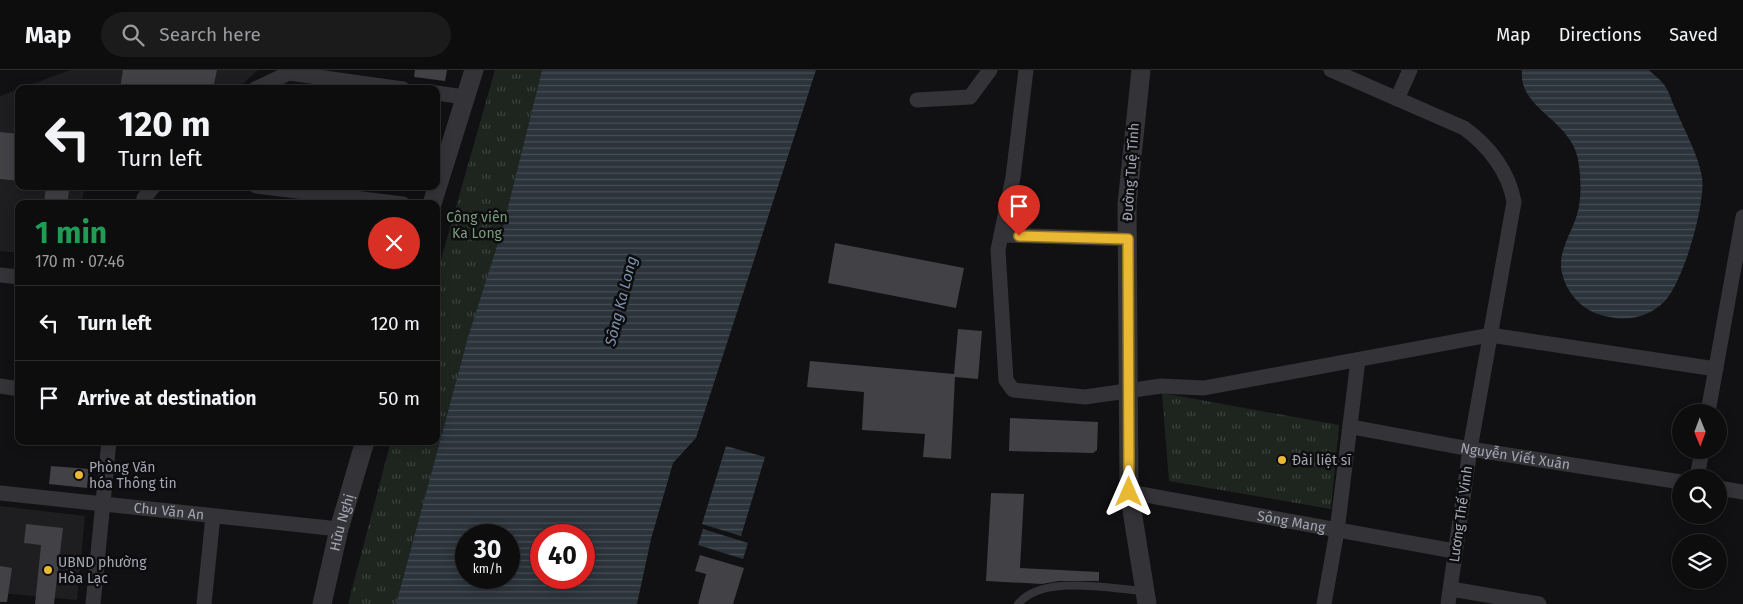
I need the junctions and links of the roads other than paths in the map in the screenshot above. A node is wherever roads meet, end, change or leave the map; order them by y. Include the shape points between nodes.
1 (474, 70) edge
2 (990, 70) edge
3 (1026, 70) edge
4 (1141, 70) edge
5 (1331, 70) edge
6 (1410, 70) edge
7 (289, 72) edge
8 (263, 85) edge
9 (376, 85) edge
10 (440, 94) edge
11 (466, 97) junction
12 (1397, 99) junction
13 (916, 100) dead end
14 (440, 179) edge
15 (289, 190) edge
16 (370, 200) edge
17 (1743, 217) edge
18 (1001, 235) junction
19 (1128, 239) junction
20 (0, 274) edge
21 (15, 276) edge
22 (1490, 335) junction
23 (1358, 360) junction
24 (1716, 369) junction
25 (0, 386) edge
26 (15, 388) edge
27 (1129, 390) junction
28 (1709, 404) edge
29 (1352, 427) junction
30 (109, 445) edge
31 (364, 445) edge
32 (1470, 449) junction
33 (1672, 481) edge
34 (1727, 489) edge
35 (1129, 492) junction
36 (1743, 492) edge
37 (0, 494) edge
38 (102, 504) junction
39 (213, 516) junction
40 (339, 530) junction
41 (1338, 531) junction
42 (1454, 551) junction
43 (1450, 597) edge
44 (1146, 598) edge
45 (93, 604) edge
46 (204, 604) edge
47 (322, 604) edge
48 (1018, 604) edge
49 (1324, 604) edge
50 (1540, 604) edge

1 - 11 street
2 - 13 street via 970,97
3 - 18 street via 1013,178
4 - 19 street, Đường Tuệ Tĩnh via 1127,204
5 - 12 street, Lương Thế Vinh
6 - 12 street
7 - 8 street
7 - 9 street
10 - 11 street
11 - 14 street
12 - 22 street, Lương Thế Vinh via 1483,142 1511,184 1514,202
15 - 16 street
17 - 24 street
18 - 19 street
18 - 27 street via 998,250 1006,380 1013,390 1086,397
19 - 27 street, Đường Tuệ Tĩnh
20 - 21 street
22 - 23 street
22 - 24 street
22 - 32 street, Lương Thế Vinh
23 - 27 street via 1204,388 1161,386
23 - 29 street
24 - 28 street
25 - 26 street
27 - 35 street, Đường Tuệ Tĩnh
29 - 32 street, Nguyễn Viết Xuân
29 - 41 street
30 - 38 street
31 - 40 street, Hữu Nghị
32 - 33 street, Nguyễn Viết Xuân
32 - 42 street, Lương Thế Vinh
34 - 36 street
35 - 41 street, Sông Mang
35 - 44 street, Đường Tuệ Tĩnh
37 - 38 street, Chu Văn An
38 - 39 street, Chu Văn An
38 - 45 street
39 - 40 street, Chu Văn An
39 - 46 street
40 - 47 street, Hữu Nghị
41 - 42 street, Sông Mang
41 - 49 street
42 - 43 street, Lương Thế Vinh
43 - 50 street
44 - 48 lane via 1064,585 1038,589

